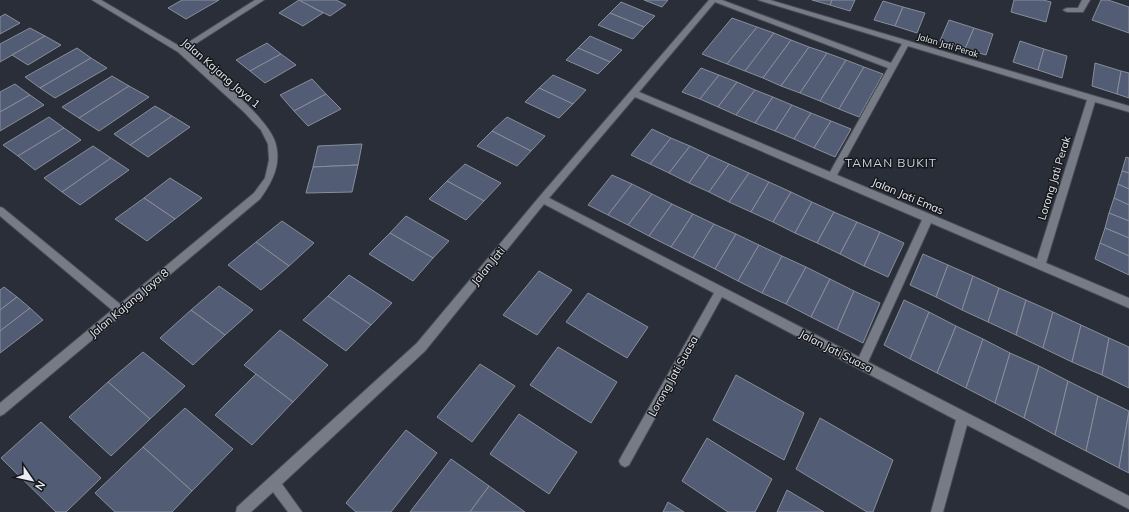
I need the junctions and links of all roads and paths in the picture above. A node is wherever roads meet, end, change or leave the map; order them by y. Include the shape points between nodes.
1 (96, 0) edge
2 (260, 0) edge
3 (714, 0) edge
4 (762, 0) edge
5 (1086, 0) edge
6 (1067, 10) dead end
7 (906, 43) junction
8 (180, 50) junction
9 (893, 67) junction
10 (634, 93) junction
11 (1092, 98) junction
12 (1129, 110) edge
13 (832, 177) junction
14 (257, 196) joint
15 (543, 199) junction
16 (0, 211) edge
17 (928, 218) junction
18 (1040, 265) junction
19 (720, 291) junction
20 (1129, 303) edge
21 (120, 310) junction
22 (862, 364) junction
23 (0, 410) edge
24 (963, 417) junction
25 (625, 461) dead end
26 (273, 482) junction
27 (1129, 503) edge
28 (242, 512) edge
29 (296, 512) edge
30 (937, 512) edge

1 - 8 street, Jalan Kajang Jaya 1
2 - 8 street
3 - 9 street
3 - 10 street, Jalan Jati
4 - 7 street, Jalan Jati Perak
5 - 6 street via 1080,10
7 - 9 street
7 - 11 street, Jalan Jati Perak
8 - 14 street, Jalan Kajang Jaya 1 via 264,128 272,144 273,160 269,179
9 - 13 street
10 - 13 street, Jalan Jati Emas
10 - 15 street, Jalan Jati
11 - 12 street, Jalan Jati Perak
11 - 18 street, Lorong Jati Perak
13 - 17 street, Jalan Jati Emas
14 - 21 street, Jalan Kajang Jaya 8
15 - 19 street, Jalan Jati Suasa
15 - 26 street, Jalan Jati via 421,347
16 - 21 street
17 - 18 street, Jalan Jati Emas
17 - 22 street
18 - 20 street, Jalan Jati Emas
19 - 22 street, Jalan Jati Suasa
19 - 25 street, Lorong Jati Suasa
21 - 23 street, Jalan Kajang Jaya 8
22 - 24 street, Jalan Jati Suasa
24 - 27 street, Jalan Jati Suasa
24 - 30 street
26 - 28 street, Jalan Jati
26 - 29 street

